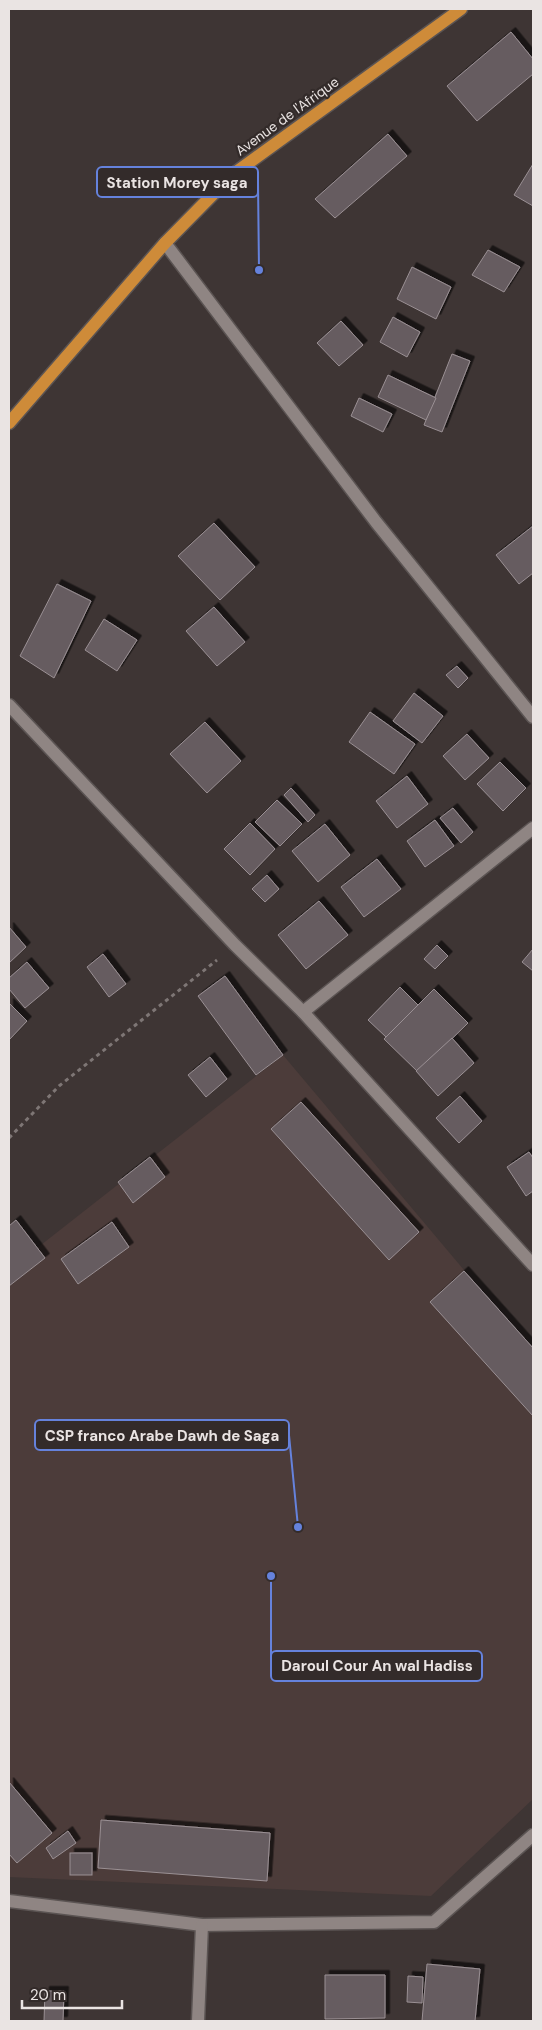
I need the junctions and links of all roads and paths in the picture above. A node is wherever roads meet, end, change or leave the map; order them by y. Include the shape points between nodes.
1 (460, 9) edge
2 (165, 243) junction
3 (9, 423) edge
4 (9, 705) edge
5 (533, 717) edge
6 (533, 828) edge
7 (235, 945) junction
8 (303, 1012) junction
9 (9, 1138) edge
10 (533, 1265) edge
11 (533, 1834) edge
12 (9, 1901) edge
13 (202, 1925) junction
14 (198, 2021) edge

1 - 2 main road, Avenue de l'Afrique via 232,175
2 - 3 main road, Avenue de l'Afrique
2 - 5 street via 376,522
4 - 7 street
6 - 8 street
7 - 8 street
7 - 9 path via 59,1086
8 - 10 street
11 - 13 street via 434,1922
12 - 13 street
13 - 14 street

